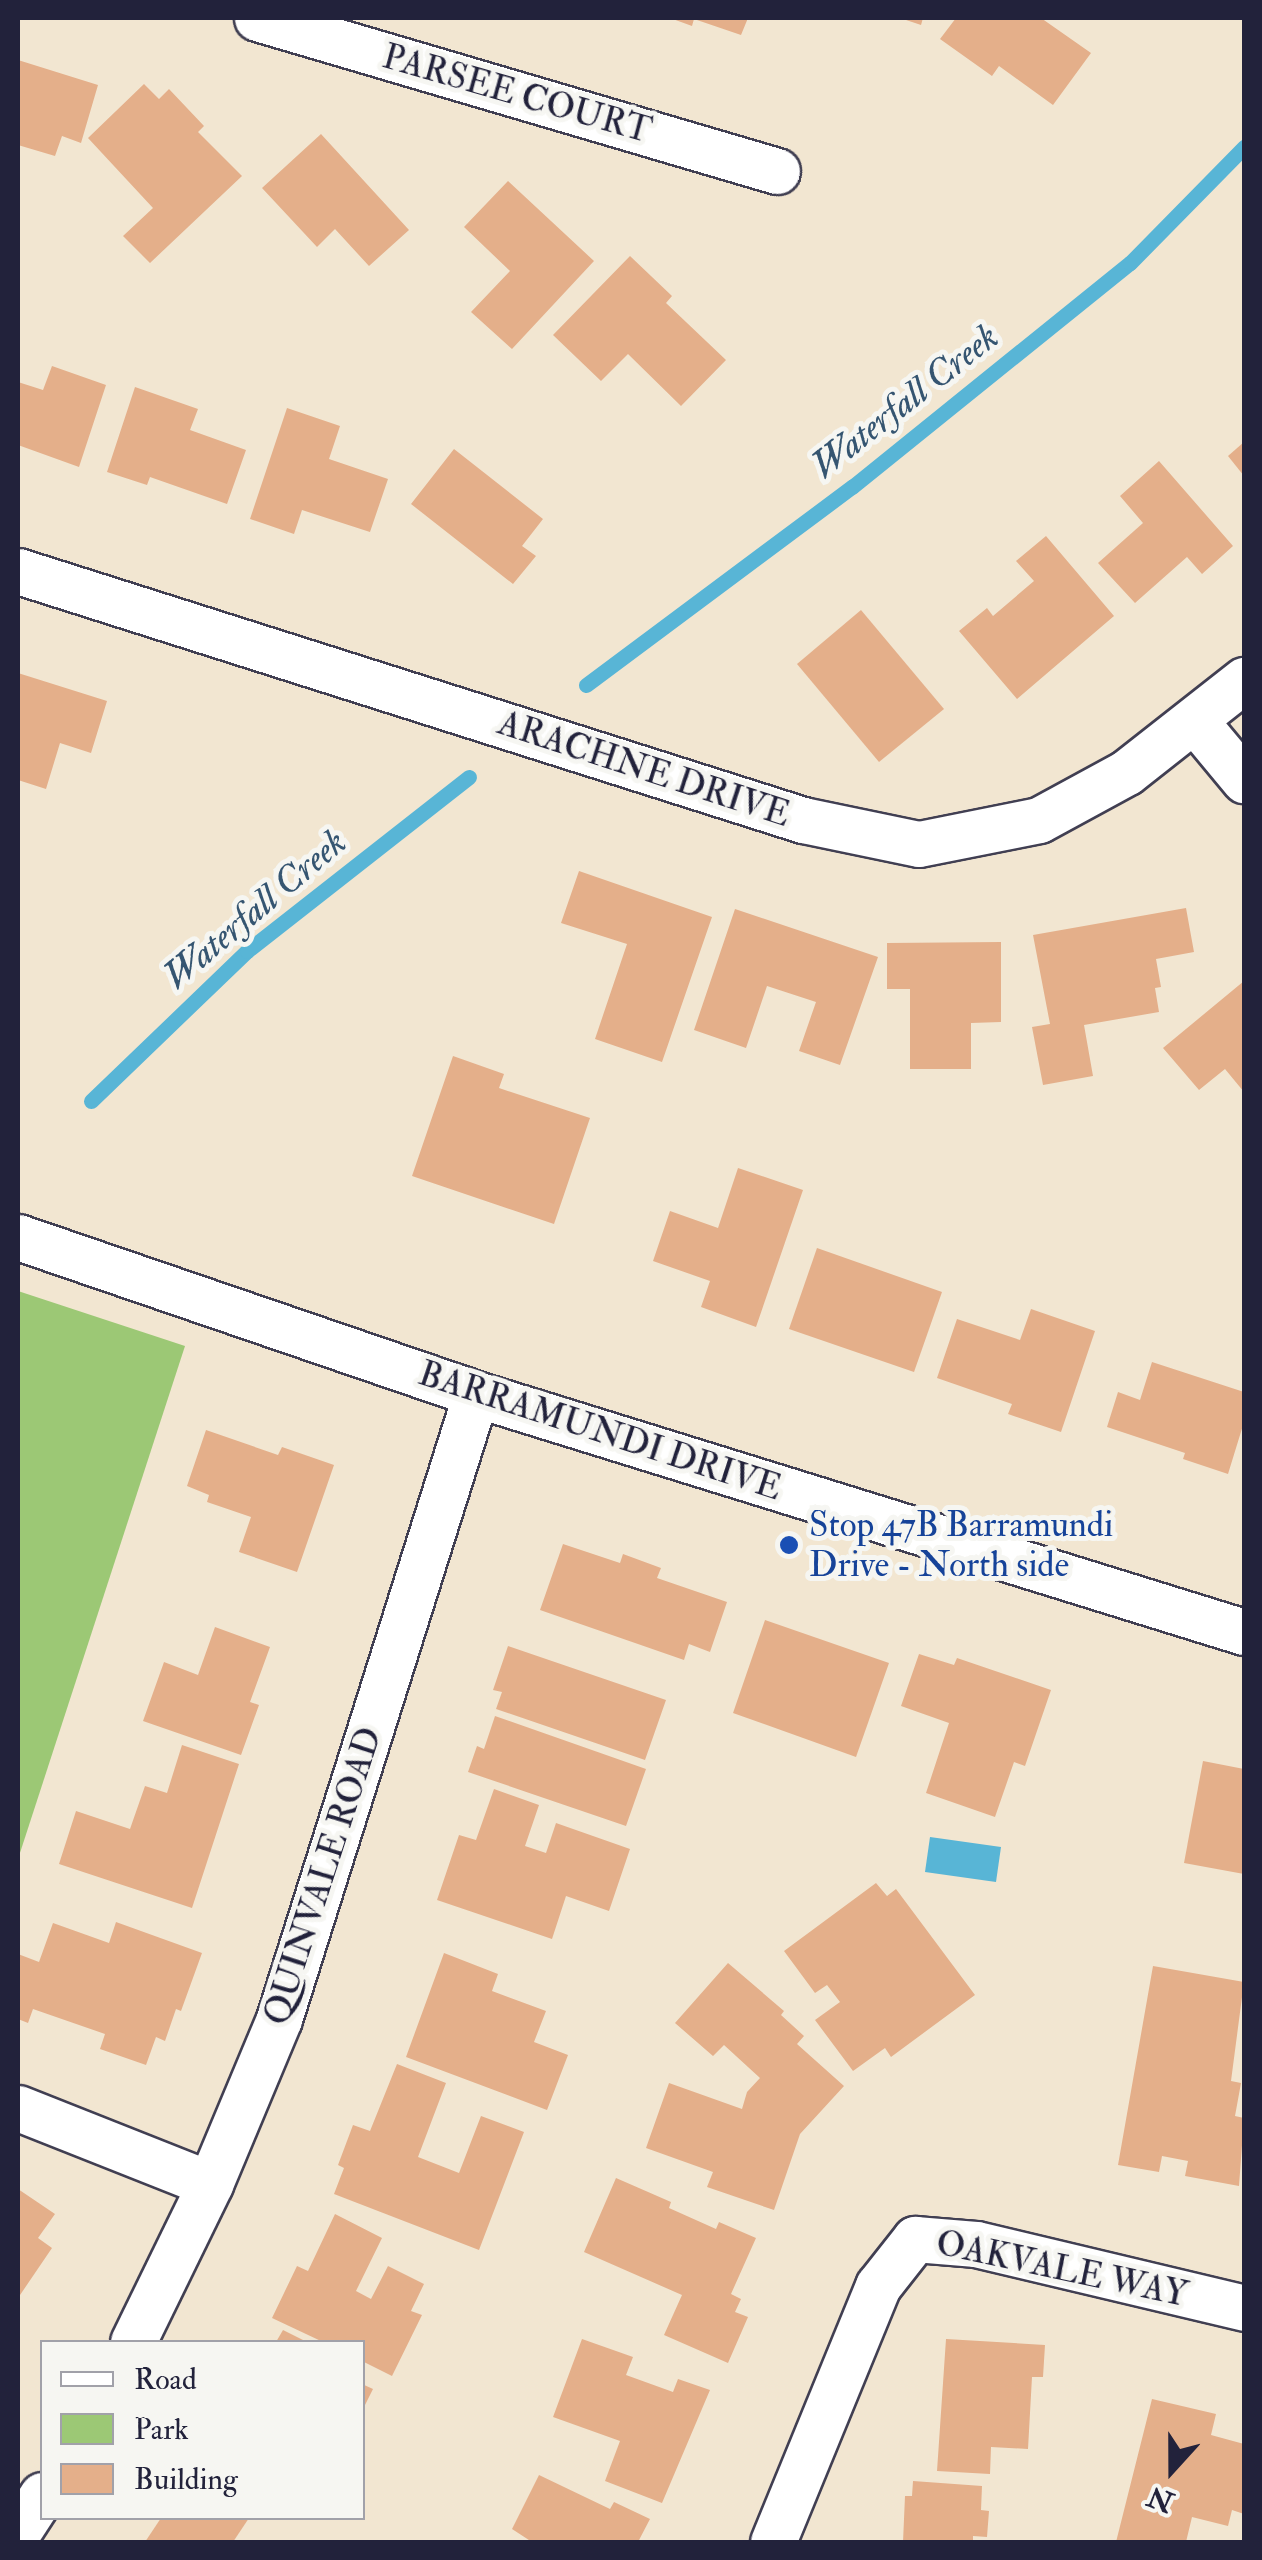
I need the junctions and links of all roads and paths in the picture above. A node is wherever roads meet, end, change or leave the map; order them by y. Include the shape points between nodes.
1 (258, 18) edge
2 (778, 171) dead end
3 (18, 571) edge
4 (1244, 680) edge
5 (1196, 721) junction
6 (1244, 780) edge
7 (18, 1237) edge
8 (476, 1394) junction
9 (1244, 1632) edge
10 (18, 2108) edge
11 (210, 2184) junction
12 (1244, 2308) edge
13 (134, 2340) edge
14 (40, 2498) edge
15 (18, 2532) edge
16 (774, 2542) edge

1 - 2 street, PARSEE COURT
3 - 5 street, ARACHNE DRIVE via 803,820 919,844 1039,820 1127,772
4 - 5 street, ARACHNE DRIVE
5 - 6 street
7 - 8 street, BARRAMUNDI DRIVE
8 - 9 street, BARRAMUNDI DRIVE
8 - 11 street, QUINVALE ROAD via 279,2018
10 - 11 street
11 - 13 street, QUINVALE ROAD
12 - 16 street, OAKVALE WAY via 976,2244 915,2239 878,2286
14 - 15 street

